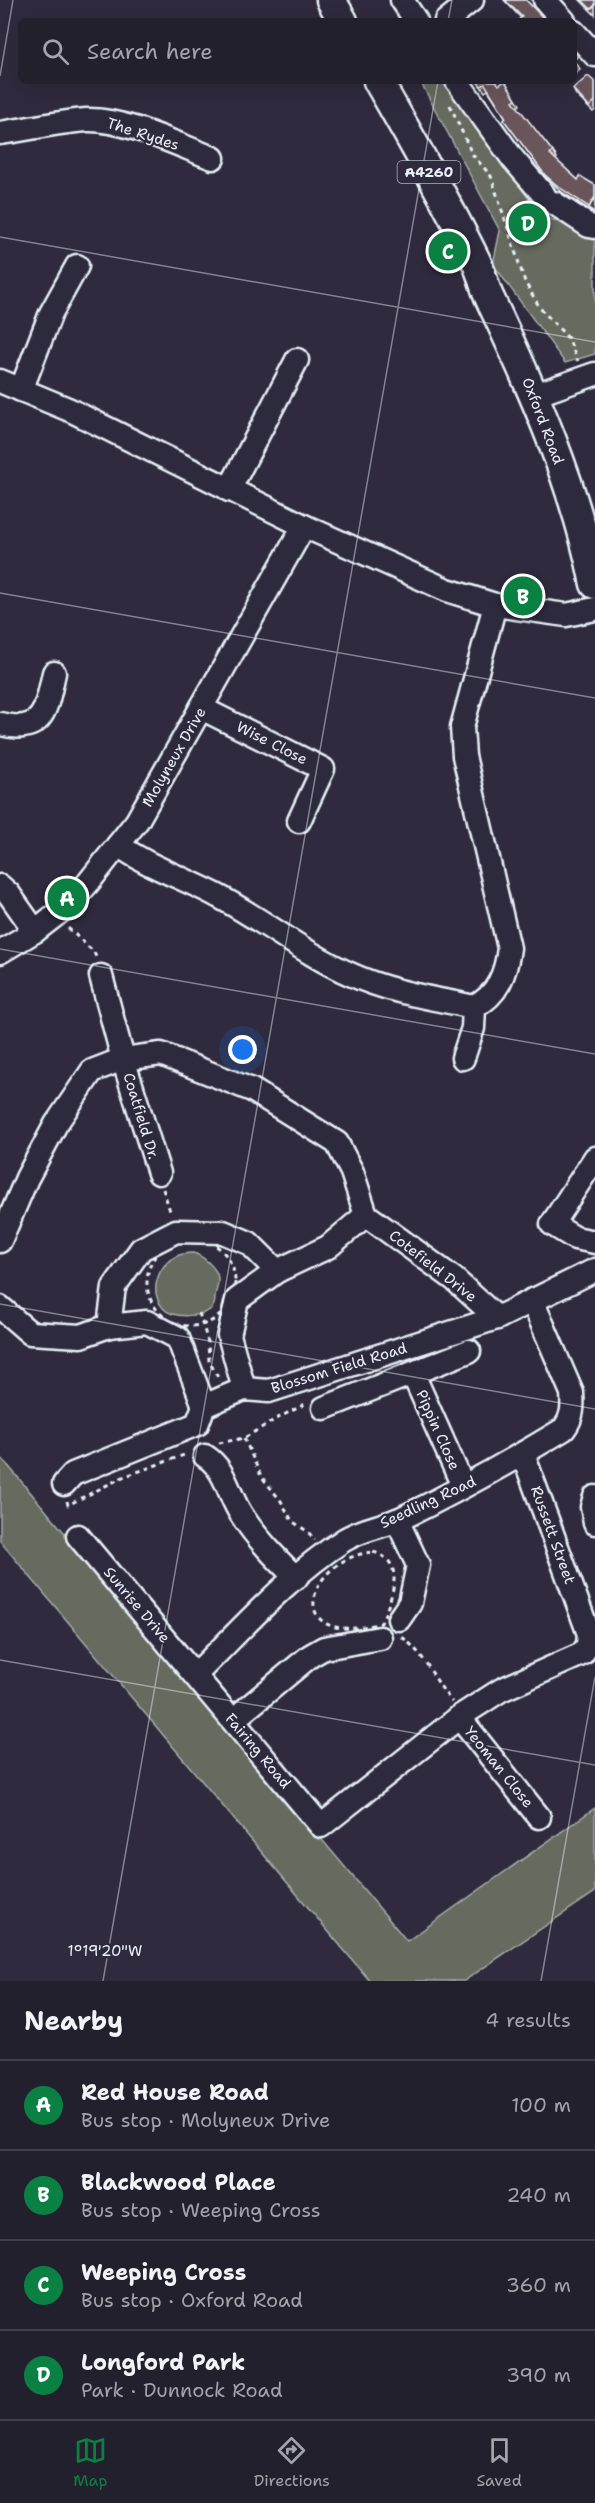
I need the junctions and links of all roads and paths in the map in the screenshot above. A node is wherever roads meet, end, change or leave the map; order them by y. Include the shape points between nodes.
1 (331, 0) edge
2 (402, 0) edge
3 (472, 0) edge
4 (545, 0) edge
5 (341, 18) edge
6 (414, 18) edge
7 (450, 18) edge
8 (561, 18) edge
9 (577, 35) edge
10 (595, 55) edge
11 (380, 84) edge
12 (459, 84) edge
13 (449, 103) dead end
14 (0, 134) edge
15 (213, 158) dead end
16 (595, 228) edge
17 (77, 266) dead end
18 (297, 360) dead end
19 (590, 376) edge
20 (0, 381) edge
21 (21, 390) junction
22 (544, 392) junction
23 (229, 490) junction
24 (304, 526) junction
25 (595, 526) edge
26 (595, 584) edge
27 (495, 605) junction
28 (595, 609) edge
29 (54, 673) dead end
30 (201, 708) junction
31 (0, 724) edge
32 (299, 821) dead end
33 (118, 845) junction
34 (0, 886) edge
35 (54, 916) junction
36 (35, 931) junction
37 (0, 952) edge
38 (102, 976) joint
39 (474, 1007) junction
40 (463, 1058) dead end
41 (123, 1059) junction
42 (595, 1158) edge
43 (159, 1173) dead end
44 (366, 1215) junction
45 (0, 1241) edge
46 (595, 1242) edge
47 (595, 1269) edge
48 (277, 1271) junction
49 (532, 1300) junction
50 (0, 1307) edge
51 (199, 1313) dead end
52 (496, 1318) junction
53 (203, 1324) junction
54 (109, 1326) junction
55 (469, 1351) dead end
56 (412, 1374) junction
57 (235, 1393) junction
58 (204, 1406) junction
59 (324, 1408) dead end
60 (244, 1438) dead end
61 (523, 1454) junction
62 (205, 1456) dead end
63 (64, 1484) dead end
64 (463, 1486) junction
65 (595, 1497) edge
66 (397, 1520) junction
67 (595, 1523) edge
68 (78, 1536) dead end
69 (332, 1560) junction
70 (296, 1578) junction
71 (393, 1630) junction
72 (195, 1675) junction
73 (461, 1716) junction
74 (233, 1720) junction
75 (539, 1817) dead end

1 - 5 main road
2 - 6 street
3 - 7 street
4 - 8 street
9 - 10 street
11 - 22 main road, Oxford Road / A4260 via 478,264 506,293
12 - 16 street via 513,159 549,199
13 - 19 path via 472,154 491,176 525,282 540,308 568,338
14 - 15 street, The Rydes via 87,120 106,121
17 - 21 street via 51,313
18 - 23 street
19 - 22 street
20 - 21 street
21 - 23 street via 70,410
22 - 25 main road, Oxford Road / A4260
22 - 26 main road, Oxford Road / A4260
23 - 24 street
24 - 27 street via 447,590
24 - 30 street, Molyneux Drive
27 - 28 street via 566,615
27 - 39 street via 462,727 464,756 508,948 507,966 498,986 485,1002
29 - 31 street via 46,711 38,720 15,728
30 - 32 street, Wise Close via 323,769
30 - 33 street, Molyneux Drive via 137,821
33 - 35 street, Molyneux Drive via 88,883
33 - 39 street via 151,865 216,894 350,974 391,990
34 - 36 street
35 - 36 street, Molyneux Drive
35 - 38 path via 94,951
36 - 37 street, Molyneux Drive
38 - 41 street, Coatfield Dr.
39 - 40 street via 473,1028
41 - 43 street, Coatfield Dr.
41 - 44 street via 161,1054 252,1090 337,1143 352,1172
41 - 45 street via 92,1071 56,1124
42 - 46 street via 552,1224 575,1238
44 - 48 street via 328,1247
44 - 52 street, Cotefield Drive via 454,1279
47 - 49 street
48 - 54 street via 249,1242 223,1232 176,1231 141,1249 114,1287
48 - 57 street via 237,1300 229,1335
49 - 52 street
49 - 61 street, Seedling Road via 568,1381 573,1406 571,1419 564,1428
50 - 54 street via 30,1333 81,1336
51 - 53 path
52 - 57 street, Blossom Field Road via 269,1391
53 - 53 path via 229,1305 234,1294 235,1271 217,1246 202,1239 178,1238 152,1262 147,1291 151,1302 170,1321
53 - 57 path via 209,1361
54 - 58 street via 147,1322 178,1338
55 - 56 street
56 - 59 street
56 - 64 street, Pippin Close
57 - 58 street, Blossom Field Road
58 - 63 street via 197,1424 73,1474
60 - 69 path via 261,1476 292,1521 308,1532
61 - 64 street, Seedling Road
61 - 73 street, Russett Street via 589,1634 588,1645 582,1654 501,1690
62 - 70 street via 216,1463 234,1502 259,1540
64 - 66 street, Seedling Road
65 - 67 street
66 - 69 street, Seedling Road via 357,1533
66 - 71 street via 418,1565 410,1603
68 - 72 street, Sunrise Drive
69 - 69 path via 373,1552 391,1562 395,1570 392,1591 381,1623 346,1627 324,1624 317,1618 313,1599
69 - 70 street, Seedling Road
70 - 72 street, Seedling Road
71 - 73 path via 428,1662
71 - 74 street via 324,1648
72 - 74 street, Fairing Road
73 - 74 street, Fairing Road via 321,1826
73 - 75 street, Yeoman Close

